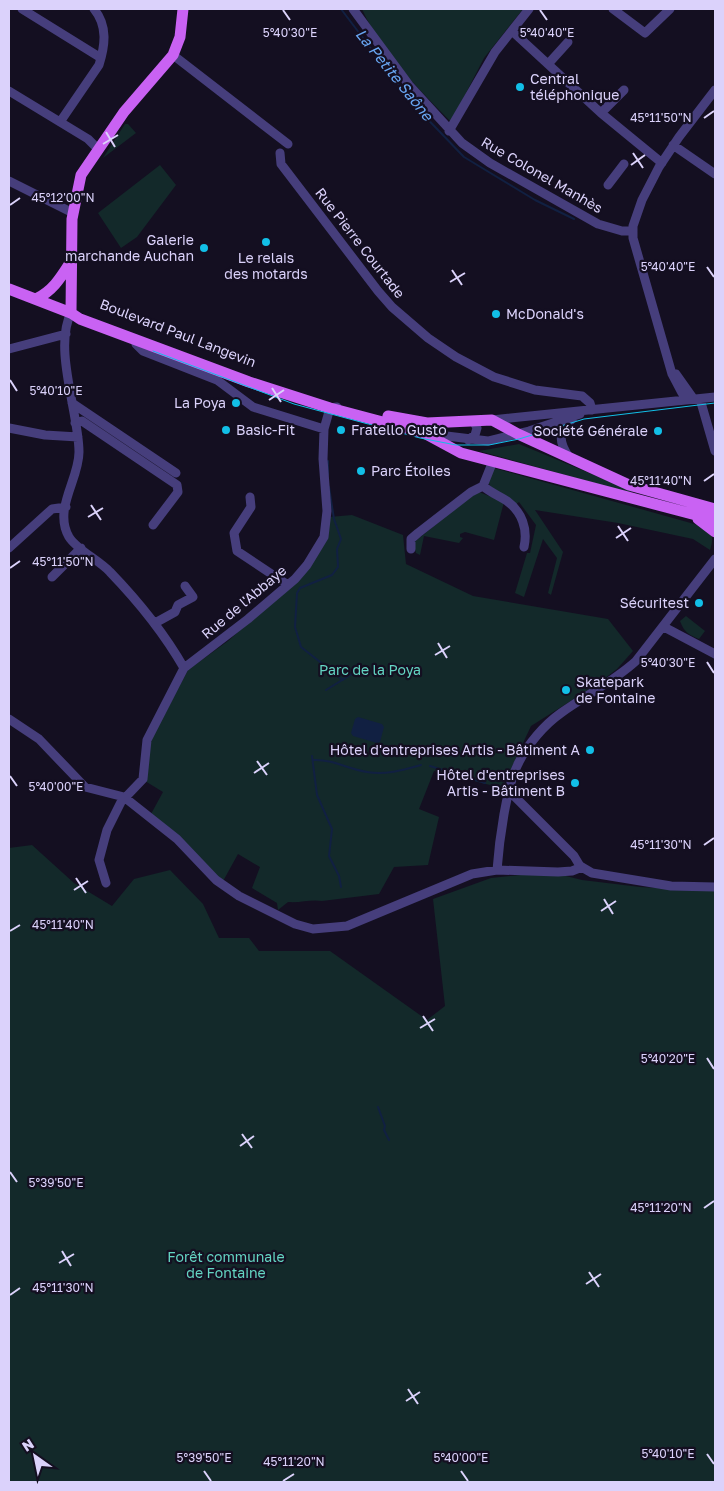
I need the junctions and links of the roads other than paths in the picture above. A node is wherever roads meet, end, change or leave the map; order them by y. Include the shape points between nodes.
1 (22, 9) edge
2 (94, 9) edge
3 (183, 9) edge
4 (353, 9) edge
5 (529, 9) edge
6 (613, 9) edge
7 (670, 9) edge
8 (512, 31) junction
9 (568, 42) dead end
10 (173, 55) junction
11 (101, 58) junction
12 (549, 64) junction
13 (624, 90) dead end
14 (715, 90) edge
15 (9, 91) edge
16 (601, 113) junction
17 (60, 122) junction
18 (449, 131) junction
19 (288, 144) dead end
20 (100, 145) junction
21 (674, 145) junction
22 (280, 153) dead end
23 (662, 163) junction
24 (624, 164) dead end
25 (715, 174) edge
26 (9, 180) edge
27 (608, 185) dead end
28 (73, 213) junction
29 (633, 231) junction
30 (73, 259) junction
31 (9, 289) edge
32 (36, 300) junction
33 (71, 313) junction
34 (66, 334) junction
35 (135, 339) junction
36 (9, 348) edge
37 (668, 361) junction
38 (672, 374) junction
39 (715, 397) edge
40 (694, 398) junction
41 (670, 400) junction
42 (72, 403) junction
43 (342, 406) junction
44 (330, 408) junction
45 (592, 410) junction
46 (578, 414) junction
47 (492, 420) junction
48 (460, 422) junction
49 (474, 422) junction
50 (75, 423) junction
51 (9, 428) edge
52 (324, 429) junction
53 (424, 433) junction
54 (518, 434) junction
55 (78, 437) junction
56 (451, 438) junction
57 (468, 440) junction
58 (715, 451) edge
59 (480, 457) junction
60 (569, 457) junction
61 (493, 461) junction
62 (176, 473) dead end
63 (483, 486) junction
64 (250, 497) dead end
65 (66, 507) junction
66 (715, 509) edge
67 (684, 511) junction
68 (715, 520) edge
69 (154, 525) dead end
70 (715, 532) edge
71 (524, 546) dead end
72 (9, 548) edge
73 (81, 548) junction
74 (411, 549) dead end
75 (715, 560) edge
76 (52, 577) dead end
77 (288, 585) junction
78 (185, 586) dead end
79 (155, 624) junction
80 (664, 627) junction
81 (715, 654) edge
82 (184, 668) junction
83 (9, 719) edge
84 (510, 792) junction
85 (124, 797) junction
86 (582, 867) junction
87 (498, 870) junction
88 (106, 883) dead end
89 (715, 887) edge

1 - 11 street
2 - 11 street via 103,25 105,40
3 - 10 main road via 180,37
4 - 18 street, Rue Colonel Manhès via 409,85
5 - 8 street
6 - 7 street via 645,33
8 - 12 street
8 - 18 street via 494,52
9 - 12 street
10 - 19 street
10 - 20 main road
11 - 17 street
12 - 16 street
13 - 16 street
14 - 21 street
15 - 17 street
16 - 23 street
17 - 20 street
18 - 29 street, Rue Colonel Manhès via 490,163 598,224
20 - 28 main road via 81,175
21 - 23 street
21 - 25 street
22 - 45 street, Rue Pierre Courtade via 281,164 358,265 392,307 428,338 456,358 494,377 530,389 582,396
23 - 29 street via 642,200
24 - 27 street
26 - 28 street
28 - 30 main road
29 - 37 street
30 - 32 main road via 56,285
30 - 33 main road
31 - 32 main road
32 - 33 main road
33 - 34 street
33 - 35 main road, Boulevard Paul Langevin via 80,320
33 - 43 main road, Boulevard Paul Langevin via 79,310 233,370
34 - 36 street
34 - 42 street via 66,372
35 - 44 main road, Boulevard Paul Langevin via 249,382
35 - 52 street, Boulevard Paul Langevin via 143,351 217,380 252,407
37 - 38 street
37 - 40 street
38 - 40 street via 682,393
38 - 41 street via 674,385
39 - 40 street
40 - 41 street
40 - 58 street
41 - 45 street
42 - 50 street
42 - 62 street
43 - 44 street, Boulevard Paul Langevin
43 - 48 main road, Boulevard Paul Langevin via 418,421
44 - 52 street, Rue de l'Abbaye
44 - 53 main road, Boulevard Paul Langevin
45 - 46 street
45 - 47 street
46 - 54 street
46 - 60 street via 561,434 561,446
47 - 49 main road, Boulevard Paul Langevin
47 - 54 main road
48 - 49 main road, Boulevard Paul Langevin
48 - 56 street
49 - 57 street via 477,428 475,435
50 - 55 street
50 - 69 street via 82,421 177,485 178,492
51 - 55 street
52 - 77 street, Rue de l'Abbaye via 322,467 326,529 307,565
53 - 56 street
53 - 59 main road, Boulevard Paul Langevin via 461,453
54 - 57 street via 488,441
54 - 60 main road
55 - 65 street via 76,472 67,494
56 - 57 street
56 - 59 street, Boulevard Paul Langevin
59 - 61 main road, Boulevard Paul Langevin
60 - 66 main road via 648,492
61 - 63 street
61 - 67 main road, Boulevard Paul Langevin
63 - 71 street via 508,502 526,524
63 - 74 street via 418,532 411,539
64 - 77 street via 250,507 234,533 236,551
65 - 72 street via 52,509
65 - 73 street via 66,531
67 - 68 main road, Boulevard Paul Langevin
67 - 70 main road
73 - 76 street
73 - 79 street via 110,572
75 - 80 street
77 - 82 street, Rue de l'Abbaye
78 - 79 street via 197,596 178,604 175,612
79 - 82 street
80 - 81 street
80 - 84 street via 621,675 562,712 545,727 518,763
82 - 85 street, Rue de l'Abbaye via 147,740 143,779
83 - 85 street via 39,739 85,787
84 - 86 street
84 - 87 street
85 - 87 street via 177,839 216,880 239,896 295,924 313,929 347,926 472,874
85 - 88 street, Rue de l'Abbaye via 107,830 100,856
86 - 87 street via 572,872
86 - 89 street via 592,873 645,882

